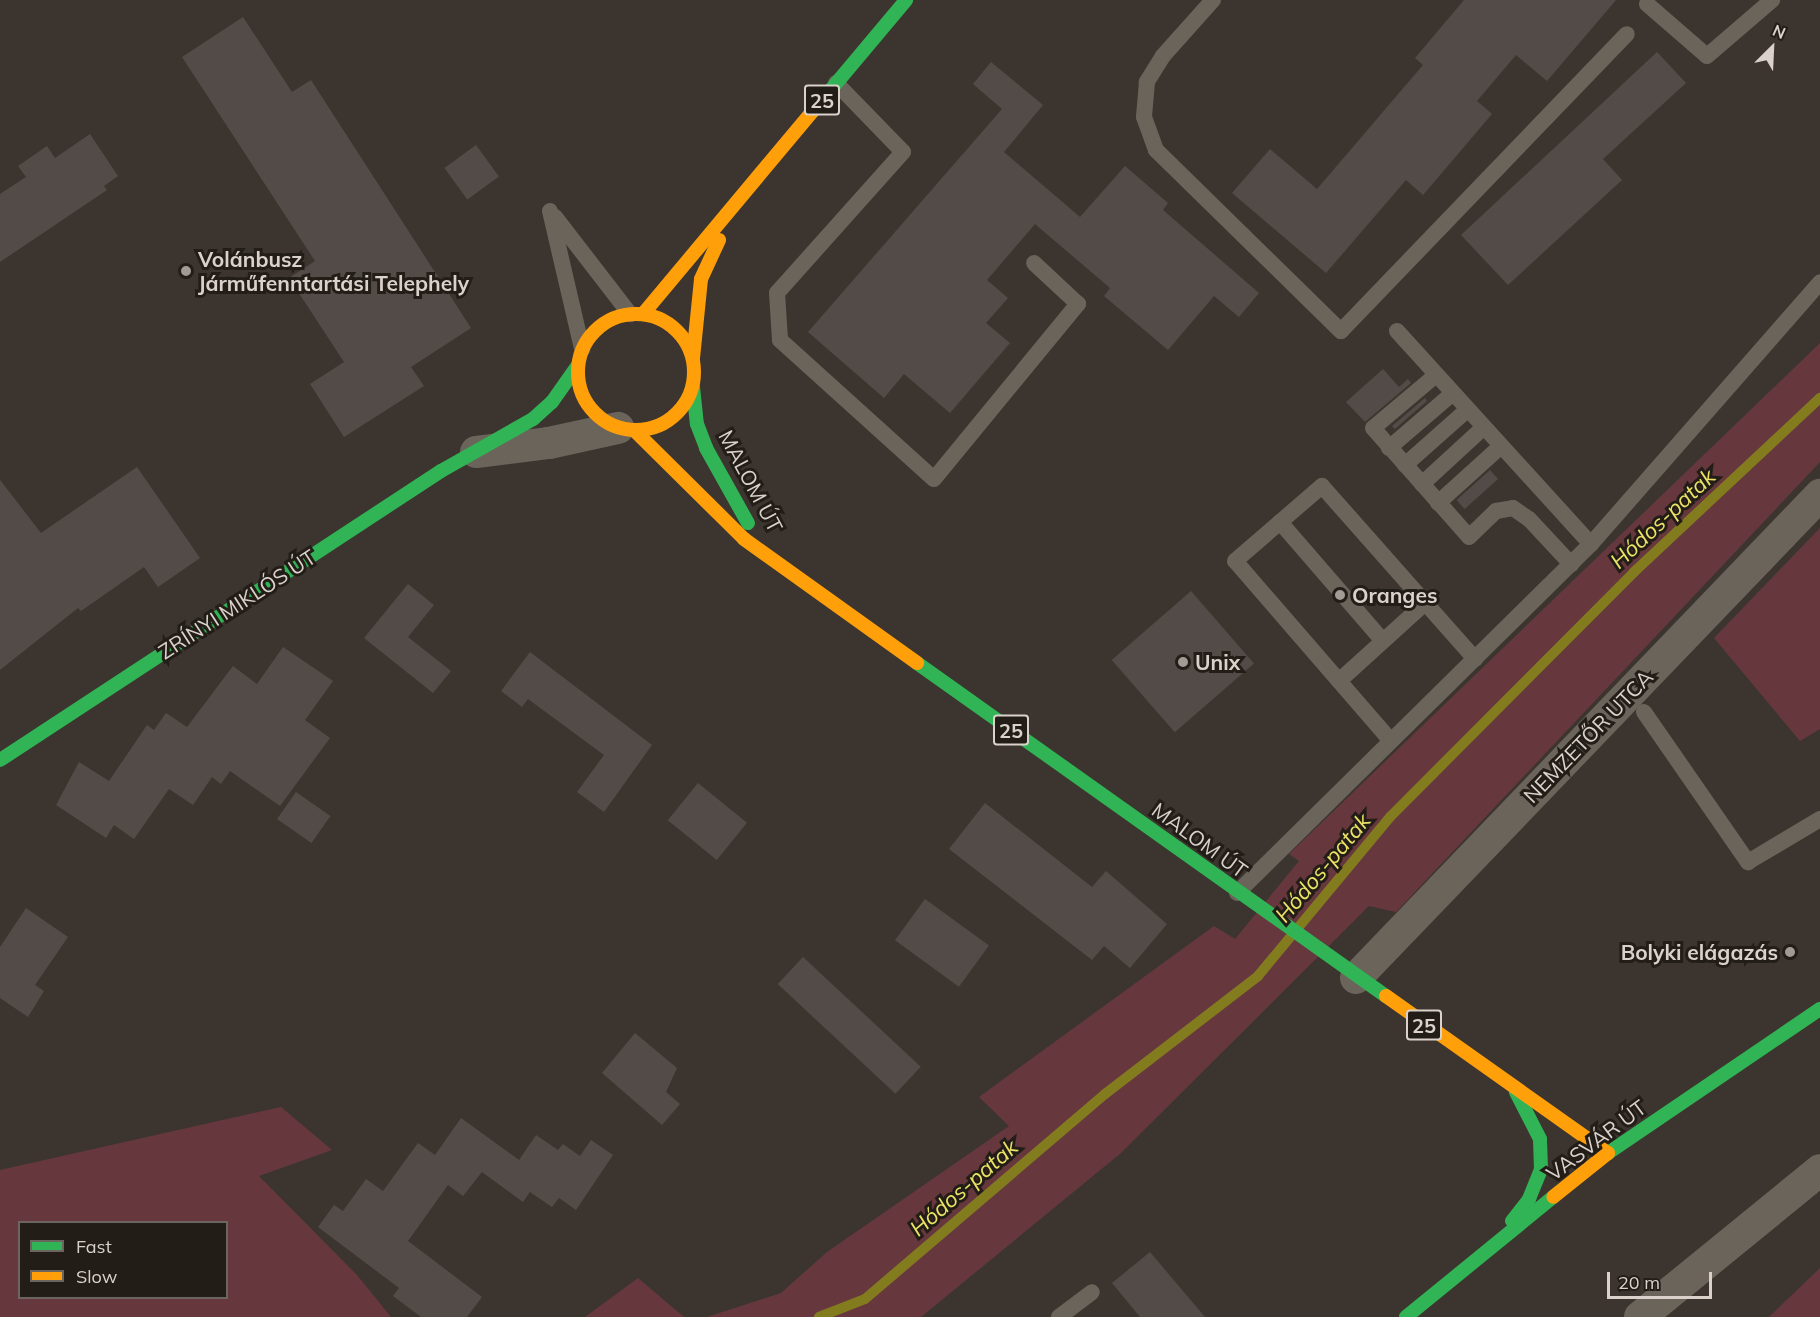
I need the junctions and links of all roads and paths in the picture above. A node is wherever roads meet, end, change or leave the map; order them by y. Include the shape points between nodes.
1 (906, 0) edge
2 (1214, 0) edge
3 (1772, 0) edge
4 (1646, 1) edge
5 (1627, 34) dead end
6 (836, 83) junction
7 (738, 200) junction
8 (1034, 263) dead end
9 (1820, 282) edge
10 (636, 314) junction
11 (1397, 331) dead end
12 (580, 357) junction
13 (693, 358) junction
14 (1436, 375) junction
15 (693, 387) junction
16 (1453, 393) junction
17 (1468, 409) junction
18 (1484, 427) junction
19 (626, 430) junction
20 (1501, 446) junction
21 (1389, 448) junction
22 (476, 452) junction
23 (1405, 465) junction
24 (1422, 484) junction
25 (1820, 495) edge
26 (1438, 503) junction
27 (1280, 522) junction
28 (1591, 544) junction
29 (769, 558) junction
30 (1571, 564) junction
31 (1425, 603) junction
32 (1383, 641) junction
33 (1474, 659) junction
34 (1339, 681) junction
35 (1644, 711) dead end
36 (1391, 741) junction
37 (0, 760) edge
38 (1820, 819) edge
39 (1237, 893) junction
40 (1345, 970) junction
41 (1820, 1009) edge
42 (1514, 1087) junction
43 (1608, 1153) junction
44 (1820, 1170) edge
45 (1496, 1243) junction
46 (1092, 1292) dead end
47 (1059, 1317) edge
48 (1406, 1317) edge
49 (1640, 1317) edge

1 - 6 main road, 25
2 - 5 lane via 1163,56 1147,82 1144,117 1156,150 1341,331
3 - 4 lane via 1707,56
6 - 7 main road, 25
6 - 8 lane via 903,152 777,293 780,340 934,479 1078,304
7 - 10 main road, 25
7 - 13 main road, 25 via 701,279
9 - 28 lane
10 - 12 main road, 25 via 601,325
10 - 12 lane via 550,211
10 - 13 main road via 675,329
11 - 14 lane
12 - 19 main road, 25 via 579,385 586,404 600,419
12 - 22 main road, ZRÍNYI MIKLÓS ÚT via 552,402 533,419
13 - 15 main road, 25
14 - 16 lane
14 - 21 lane via 1373,428
15 - 19 main road via 671,419 654,428
15 - 29 main road, MALOM ÚT / 25 via 698,424 714,465
16 - 17 lane
16 - 21 lane
17 - 18 lane
17 - 23 lane
18 - 20 lane
18 - 24 lane
19 - 22 street, ZRÍNYI MIKLÓS ÚT
19 - 29 main road, MALOM ÚT / 25
20 - 26 lane
20 - 28 lane
21 - 23 lane
22 - 37 main road, ZRÍNYI MIKLÓS ÚT
23 - 24 lane
24 - 26 lane
25 - 40 street, NEMZETŐR UTCA
26 - 30 lane via 1469,537 1496,511 1513,508 1529,519
27 - 31 lane via 1322,486
27 - 32 lane
27 - 34 lane via 1235,561
28 - 30 lane
29 - 39 main road, MALOM ÚT / 25
30 - 33 lane
31 - 32 lane
31 - 33 lane
32 - 34 lane
33 - 36 lane
34 - 36 lane
35 - 38 lane via 1749,862
36 - 39 lane
39 - 40 main road, MALOM ÚT / 25
40 - 42 main road, MALOM ÚT / 25
41 - 43 main road, VASVÁR ÚT
42 - 43 main road, MALOM ÚT / 25
42 - 45 main road, 25 via 1540,1139 1541,1169 1529,1199
43 - 45 main road, VASVÁR ÚT / 25
44 - 49 street
45 - 48 main road, VASVÁR ÚT / 25
46 - 47 lane

